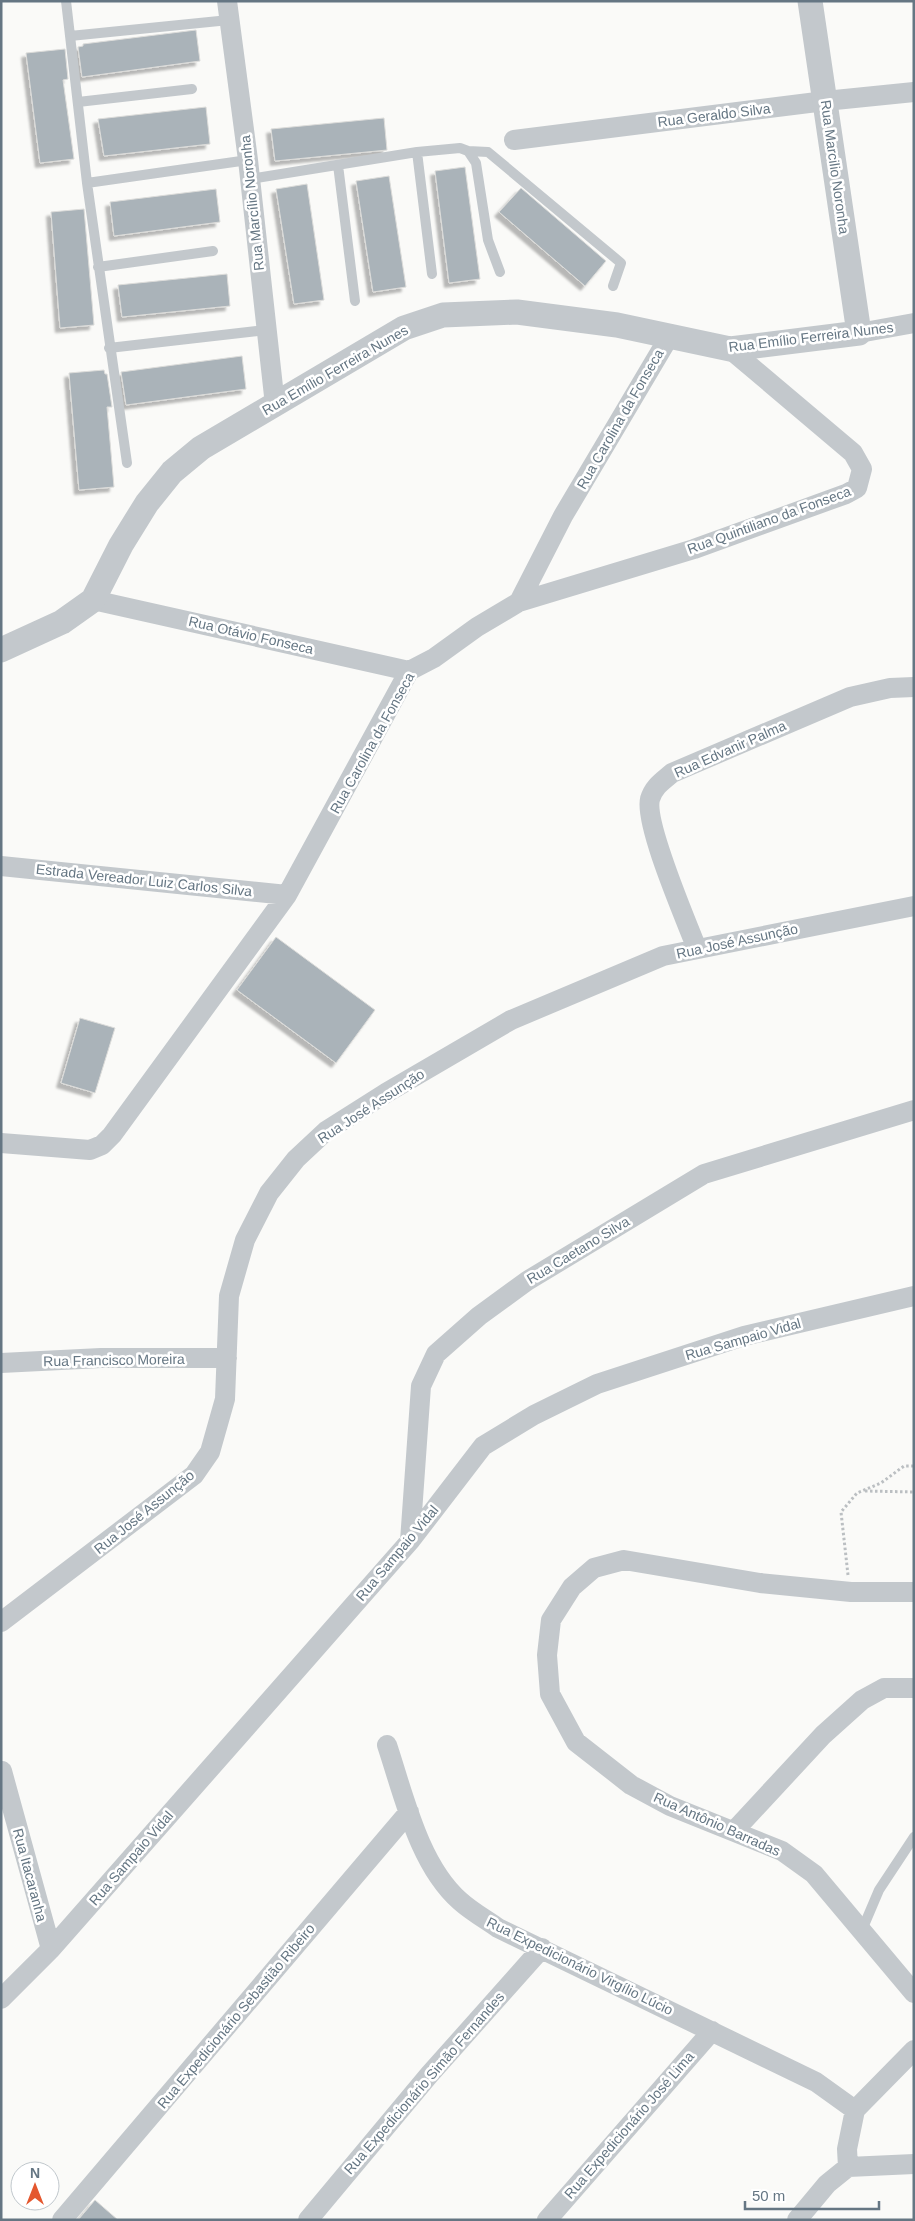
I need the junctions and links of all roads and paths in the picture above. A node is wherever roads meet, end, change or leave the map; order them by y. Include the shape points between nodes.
1 (66, 1) edge
2 (810, 1) edge
3 (228, 11) edge
4 (70, 36) junction
5 (192, 89) dead end
6 (914, 92) edge
7 (825, 101) junction
8 (78, 102) junction
9 (514, 140) dead end
10 (468, 151) junction
11 (417, 152) junction
12 (338, 165) junction
13 (249, 169) junction
14 (87, 183) junction
15 (212, 251) dead end
16 (98, 267) junction
17 (500, 272) dead end
18 (432, 274) dead end
19 (613, 286) dead end
20 (355, 301) dead end
21 (914, 323) edge
22 (266, 330) junction
23 (859, 333) junction
24 (669, 337) junction
25 (109, 348) junction
26 (730, 349) junction
27 (275, 405) junction
28 (127, 463) dead end
29 (93, 600) junction
30 (519, 602) junction
31 (1, 650) edge
32 (409, 671) junction
33 (914, 687) edge
34 (1, 866) edge
35 (287, 895) junction
36 (914, 906) edge
37 (697, 948) junction
38 (914, 1110) edge
39 (1, 1143) edge
40 (914, 1296) edge
41 (227, 1358) junction
42 (1, 1363) edge
43 (914, 1466) edge
44 (862, 1491) junction
45 (914, 1492) edge
46 (410, 1540) junction
47 (851, 1592) junction
48 (914, 1592) edge
49 (1, 1622) edge
50 (914, 1688) edge
51 (386, 1745) dead end
52 (2, 1771) edge
53 (409, 1812) junction
54 (734, 1831) junction
55 (914, 1837) edge
56 (862, 1930) junction
57 (542, 1948) junction
58 (51, 1949) junction
59 (914, 1993) edge
60 (1, 1999) edge
61 (712, 2031) junction
62 (914, 2050) edge
63 (855, 2110) junction
64 (914, 2164) edge
65 (848, 2167) junction
66 (62, 2220) edge
67 (308, 2220) edge
68 (547, 2220) edge
69 (797, 2220) edge

1 - 4 lane
2 - 7 street, Rua Marcilio Noronha
3 - 4 lane
3 - 13 street, Rua Marcílio Noronha
4 - 8 lane
5 - 8 lane
6 - 7 street, Rua Geraldo Silva
7 - 9 street, Rua Geraldo Silva
7 - 23 street, Rua Marcilio Noronha
8 - 14 lane
10 - 11 lane via 460,148
10 - 17 lane via 476,163 488,240
10 - 19 lane via 488,152 621,263
11 - 12 lane
11 - 18 lane
12 - 13 lane
12 - 20 lane
13 - 14 lane
13 - 22 street, Rua Marcílio Noronha
14 - 16 lane
15 - 16 lane
16 - 25 lane
21 - 23 street, Rua Emílio Ferreira Nunes
22 - 25 lane
22 - 27 street, Rua Marcílio Noronha
23 - 26 street, Rua Emílio Ferreira Nunes
24 - 26 street, Rua Emílio Ferreira Nunes
24 - 27 street, Rua Emílio Ferreira Nunes via 617,325 517,312 443,316 404,328
24 - 30 street, Rua Carolina da Fonseca via 563,516
25 - 28 lane
26 - 30 street, Rua Quintiliano da Fonseca via 853,453 862,469 857,488 694,549
27 - 29 street, Rua Emílio Ferreira Nunes via 201,448 172,472 147,503 121,545
29 - 31 street, Rua Emílio Ferreira Nunes via 62,622
29 - 32 street, Rua Otávio Fonseca
30 - 32 street, Rua Carolina da Fonseca
32 - 35 street, Rua Carolina da Fonseca
33 - 37 street, Rua Edvanir Palma via 890,688 850,697 672,773 655,788 650,800 655,836
34 - 35 street, Estrada Vereador Luiz Carlos Silva
35 - 39 street, Rua Carolina da Fonseca via 102,1145 90,1150 76,1150
36 - 37 street, Rua José Assunção
37 - 41 street, Rua José Assunção via 662,956 511,1020 386,1092 326,1131 296,1159 269,1193 245,1240 229,1296
38 - 46 street, Rua Caetano Silva via 704,1174 527,1280 479,1316 436,1354 421,1386
40 - 46 street, Rua Sampaio Vidal via 744,1336 597,1384 534,1415 483,1446
41 - 42 street, Rua Francisco Moreira via 101,1358
41 - 49 street, Rua José Assunção via 225,1399 218,1429 210,1452 194,1475
43 - 44 path via 904,1466 881,1483
44 - 45 path
44 - 47 path via 841,1512
46 - 58 street, Rua Sampaio Vidal
47 - 48 street, Rua Antônio Barradas
47 - 54 street, Rua Antônio Barradas via 760,1583 624,1560 594,1568 572,1587 551,1620 547,1655 550,1694 576,1742 631,1785 670,1806
50 - 54 street via 884,1688 862,1700 823,1735
51 - 53 street, Rua Expedicionário Virgílio Lúcio
52 - 58 street, Rua Itacaranha
53 - 57 street, Rua Expedicionário Virgílio Lúcio via 433,1869 460,1901 498,1928
53 - 66 street, Rua Expedicionário Sebastião Ribeiro
54 - 56 street, Rua Antônio Barradas via 782,1851 814,1874
55 - 56 lane via 880,1890
56 - 59 street, Rua Antônio Barradas
57 - 61 street, Rua Expedicionário Virgílio Lúcio
57 - 67 street, Rua Expedicionário Simão Fernandes
58 - 60 street, Rua Sampaio Vidal
61 - 63 street, Rua Expedicionário Virgílio Lúcio via 816,2082
61 - 68 street, Rua Expedicionário José Lima
62 - 63 street
63 - 65 street via 847,2148
64 - 65 street
65 - 69 street via 827,2184

